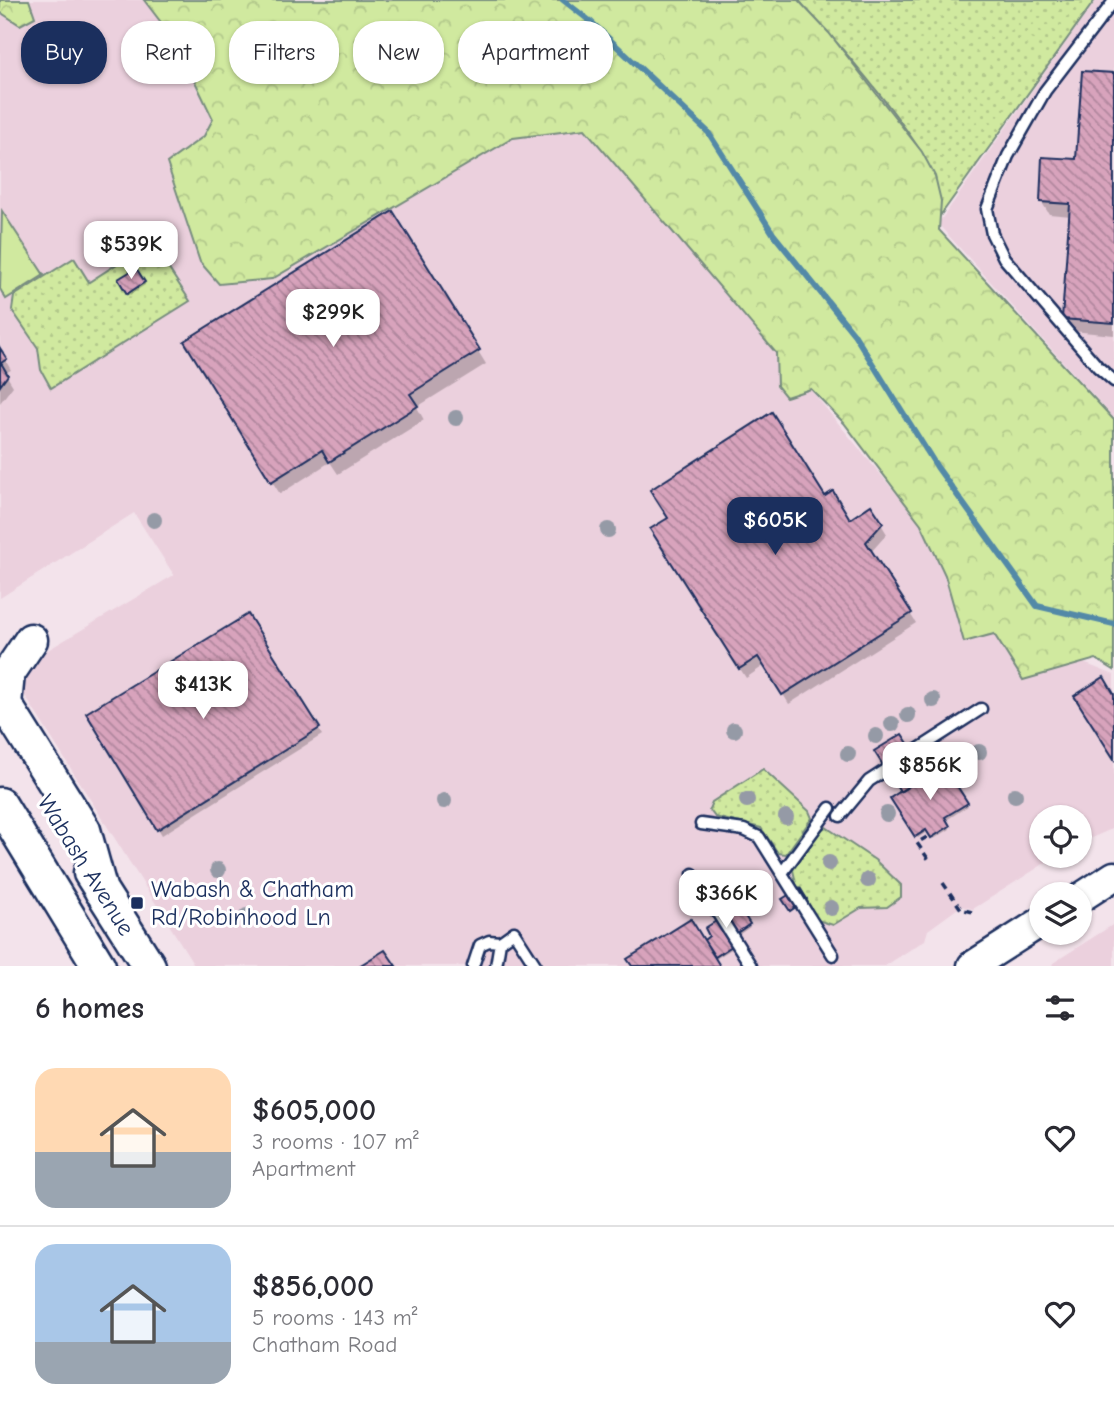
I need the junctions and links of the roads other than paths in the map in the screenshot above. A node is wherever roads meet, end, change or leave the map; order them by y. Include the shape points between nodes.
1 (1114, 1) edge
2 (1114, 381) edge
3 (31, 639) dead end
4 (981, 709) dead end
5 (0, 729) edge
6 (0, 804) edge
7 (830, 808) dead end
8 (840, 816) dead end
9 (701, 824) dead end
10 (782, 873) junction
11 (693, 874) dead end
12 (1114, 876) edge
13 (1092, 890) edge
14 (101, 891) junction
15 (1029, 930) edge
16 (500, 942) junction
17 (833, 955) dead end
18 (99, 966) edge
19 (149, 966) edge
20 (473, 966) edge
21 (496, 966) edge
22 (536, 966) edge
23 (751, 966) edge
24 (972, 966) edge

1 - 2 lane via 1045,91 1008,156 987,209 1004,258
3 - 14 main road via 8,674 5,704 84,830
4 - 8 lane via 869,781
5 - 14 main road, Wabash Avenue
6 - 18 main road, Wabash Avenue
7 - 10 lane
9 - 10 lane via 744,830 759,837
10 - 17 lane
11 - 23 lane
12 - 13 main road
14 - 19 main road, Wabash Avenue
15 - 24 main road
16 - 20 lane via 480,945
16 - 21 lane
16 - 22 lane via 514,932

